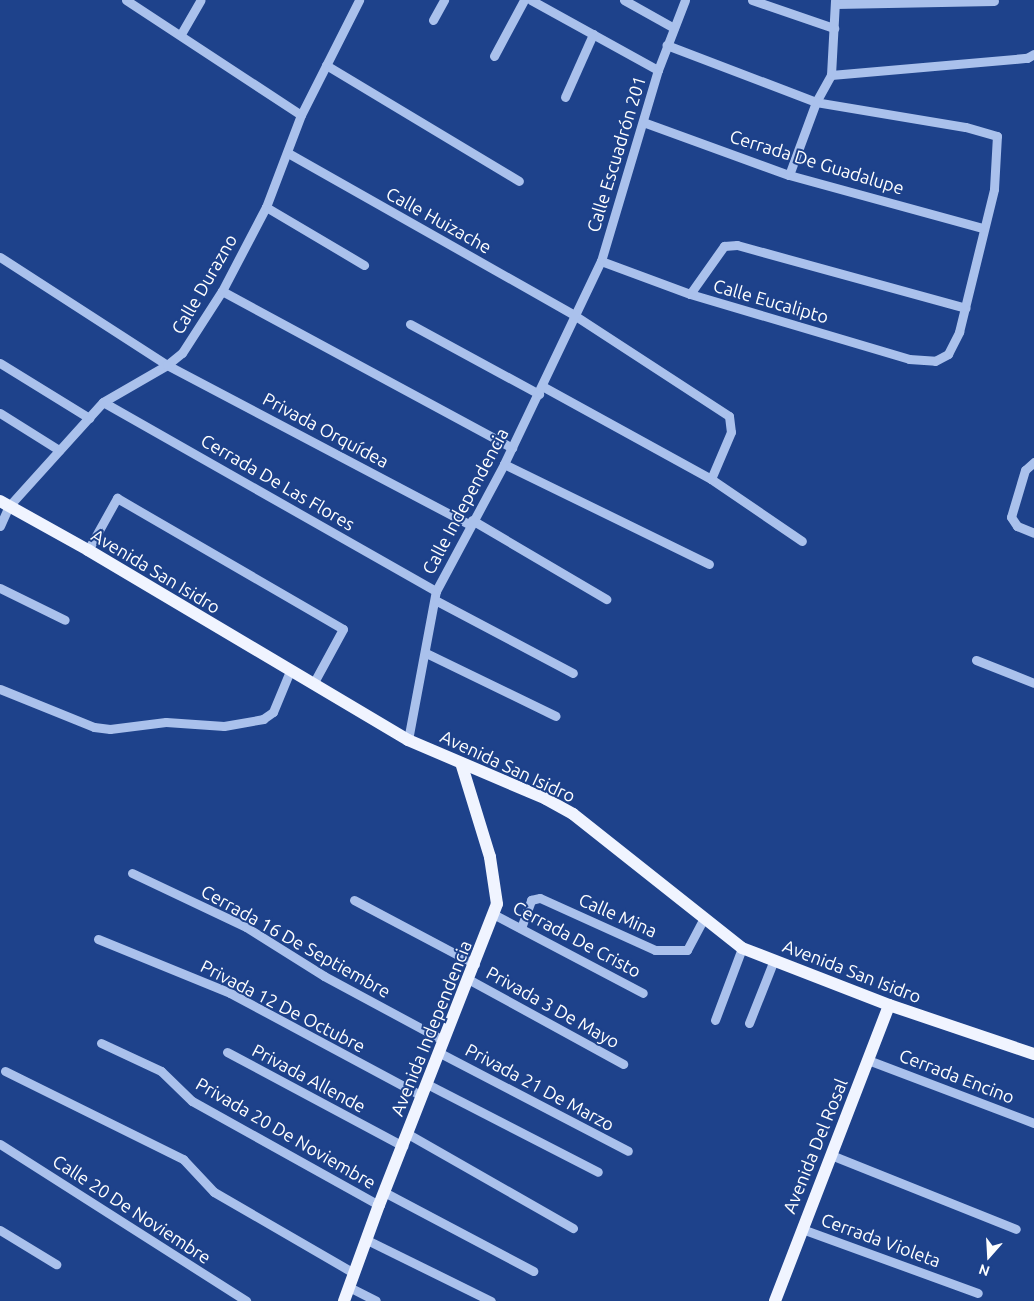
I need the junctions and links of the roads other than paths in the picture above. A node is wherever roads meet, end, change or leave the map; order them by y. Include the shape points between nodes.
1 (126, 0) edge
2 (201, 0) edge
3 (359, 0) edge
4 (444, 0) edge
5 (524, 0) edge
6 (531, 0) edge
7 (624, 0) edge
8 (685, 0) edge
9 (752, 0) edge
10 (994, 1) dead end
11 (835, 2) edge
12 (433, 20) dead end
13 (674, 28) junction
14 (834, 28) junction
15 (181, 34) junction
16 (593, 34) junction
17 (667, 45) junction
18 (1034, 54) edge
19 (494, 56) dead end
20 (326, 65) junction
21 (658, 70) junction
22 (831, 75) junction
23 (565, 97) dead end
24 (816, 102) junction
25 (301, 115) junction
26 (643, 122) junction
27 (288, 153) junction
28 (789, 175) junction
29 (519, 181) dead end
30 (266, 207) junction
31 (983, 228) junction
32 (0, 257) edge
33 (601, 261) junction
34 (364, 265) dead end
35 (222, 291) junction
36 (690, 294) junction
37 (965, 308) junction
38 (574, 315) junction
39 (410, 324) dead end
40 (0, 363) edge
41 (167, 365) junction
42 (540, 390) junction
43 (103, 402) junction
44 (0, 413) edge
45 (89, 418) junction
46 (512, 448) junction
47 (59, 450) junction
48 (1034, 462) edge
49 (504, 464) junction
50 (710, 479) junction
51 (5, 504) edge
52 (470, 522) junction
53 (0, 526) edge
54 (1034, 533) edge
55 (802, 541) dead end
56 (88, 550) junction
57 (709, 564) dead end
58 (0, 588) edge
59 (436, 596) junction
60 (606, 599) dead end
61 (65, 620) dead end
62 (426, 653) junction
63 (976, 660) dead end
64 (290, 671) junction
65 (573, 673) dead end
66 (1034, 683) edge
67 (312, 684) junction
68 (0, 689) edge
69 (556, 716) dead end
70 (408, 740) junction
71 (462, 763) junction
72 (132, 873) dead end
73 (354, 900) dead end
74 (495, 915) junction
75 (704, 918) junction
76 (521, 928) junction
77 (98, 939) dead end
78 (742, 948) junction
79 (774, 960) junction
80 (475, 964) junction
81 (468, 979) junction
82 (643, 993) dead end
83 (889, 1005) junction
84 (715, 1020) dead end
85 (749, 1023) dead end
86 (100, 1043) dead end
87 (440, 1046) junction
88 (227, 1052) dead end
89 (1034, 1054) edge
90 (868, 1060) junction
91 (623, 1064) dead end
92 (5, 1071) dead end
93 (427, 1084) junction
94 (422, 1096) junction
95 (1034, 1123) edge
96 (408, 1134) junction
97 (0, 1144) edge
98 (403, 1146) junction
99 (628, 1150) dead end
100 (831, 1155) junction
101 (598, 1172) dead end
102 (384, 1192) junction
103 (379, 1205) junction
104 (573, 1228) dead end
105 (802, 1229) junction
106 (1016, 1229) dead end
107 (0, 1230) edge
108 (367, 1240) junction
109 (56, 1264) dead end
110 (533, 1271) dead end
111 (354, 1273) junction
112 (349, 1287) junction
113 (978, 1293) dead end
114 (246, 1301) edge
115 (344, 1301) edge
116 (376, 1301) edge
117 (491, 1301) edge
118 (775, 1301) edge

1 - 15 street
2 - 15 street
3 - 20 street, Calle Durazno
4 - 12 street
5 - 19 street
6 - 16 street
7 - 13 street
8 - 13 street, Calle Escuadrón 201
9 - 14 street
10 - 11 street
11 - 14 street
13 - 17 street, Calle Escuadrón 201
14 - 22 street
15 - 25 street
16 - 21 street
16 - 23 street
17 - 21 street, Calle Escuadrón 201
17 - 24 street
18 - 22 street via 1027,58
20 - 25 street, Calle Durazno
20 - 29 street
21 - 26 street, Calle Escuadrón 201
22 - 24 street
24 - 28 street
24 - 31 street via 965,127 997,136 994,189
25 - 27 street, Calle Durazno
26 - 28 street, Cerrada De Guadalupe
26 - 33 street, Calle Escuadrón 201
27 - 30 street, Calle Durazno
27 - 38 street, Calle Huizache
28 - 31 street, Cerrada De Guadalupe
30 - 34 street
30 - 35 street, Calle Durazno
31 - 37 street
32 - 41 street, Privada Orquídea
33 - 36 street, Calle Eucalipto
33 - 38 street, Calle Escuadrón 201
35 - 41 street, Calle Durazno via 182,353
35 - 46 street
36 - 37 street via 724,246 737,245
36 - 37 street, Calle Eucalipto via 910,359 935,361 948,354 959,332
38 - 42 street, Calle Independencia
38 - 50 street, Calle Huizache via 729,416 731,432
39 - 42 street
40 - 45 street
41 - 43 street, Calle Durazno
41 - 52 street, Privada Orquídea
42 - 46 street, Calle Independencia
42 - 50 street
43 - 45 street, Calle Durazno
43 - 59 street, Cerrada De Las Flores
44 - 47 street
45 - 47 street, Calle Durazno
46 - 49 street, Calle Independencia
47 - 51 street, Calle Durazno
48 - 54 street via 1025,470 1012,518 1017,526
49 - 52 street, Calle Independencia
49 - 57 street
50 - 55 street
51 - 53 street, Calle Durazno
51 - 56 main road, Avenida San Isidro
52 - 59 street, Calle Independencia
52 - 60 street, Privada Orquídea
56 - 64 main road, Avenida San Isidro
56 - 67 street via 117,498 342,629
58 - 61 street
59 - 62 street, Calle Independencia
59 - 65 street, Cerrada De Las Flores
62 - 69 street
62 - 70 street, Calle Independencia
63 - 66 street
64 - 67 main road, Avenida San Isidro
64 - 68 street via 273,712 263,719 224,726 166,722 110,729 94,727
67 - 70 main road, Avenida San Isidro
70 - 71 main road, Avenida San Isidro
71 - 74 main road, Avenida Independencia via 498,889
71 - 75 main road, Avenida San Isidro via 573,814
72 - 87 street, Cerrada 16 De Septiembre via 246,927
73 - 80 street
74 - 76 street, Cerrada De Cristo
74 - 80 main road, Avenida Independencia
75 - 76 street, Calle Mina via 687,950 655,950 540,898 530,900
75 - 78 main road, Avenida San Isidro
76 - 82 street, Cerrada De Cristo
77 - 94 street, Privada 12 De Octubre via 230,994
78 - 79 main road, Avenida San Isidro
78 - 84 street
79 - 83 main road, Avenida San Isidro
79 - 85 street
80 - 81 main road, Avenida Independencia
81 - 87 main road, Avenida Independencia
81 - 91 street, Privada 3 De Mayo
83 - 89 main road, Avenida San Isidro
83 - 90 main road, Avenida Del Rosal
86 - 103 street, Privada 20 De Noviembre via 161,1071 192,1101
87 - 93 main road, Avenida Independencia
87 - 99 street, Privada 21 De Marzo
88 - 98 street, Privada Allende
90 - 95 street, Cerrada Encino
90 - 100 main road, Avenida Del Rosal
92 - 111 street via 183,1160 214,1192
93 - 94 main road, Avenida Independencia
93 - 101 street
94 - 96 main road, Avenida Independencia
96 - 98 main road, Avenida Independencia
96 - 104 street
97 - 114 street, Calle 20 De Noviembre
98 - 102 main road, Avenida Independencia
100 - 105 main road, Avenida Del Rosal
100 - 106 street
102 - 103 main road, Avenida Independencia
102 - 110 street, Privada 20 De Noviembre
103 - 108 main road, Avenida Independencia
105 - 113 street, Cerrada Violeta
105 - 118 main road, Avenida Del Rosal
107 - 109 street
108 - 111 main road, Avenida Independencia
108 - 117 street
111 - 112 main road, Avenida Independencia
112 - 115 main road, Avenida Independencia
112 - 116 street

